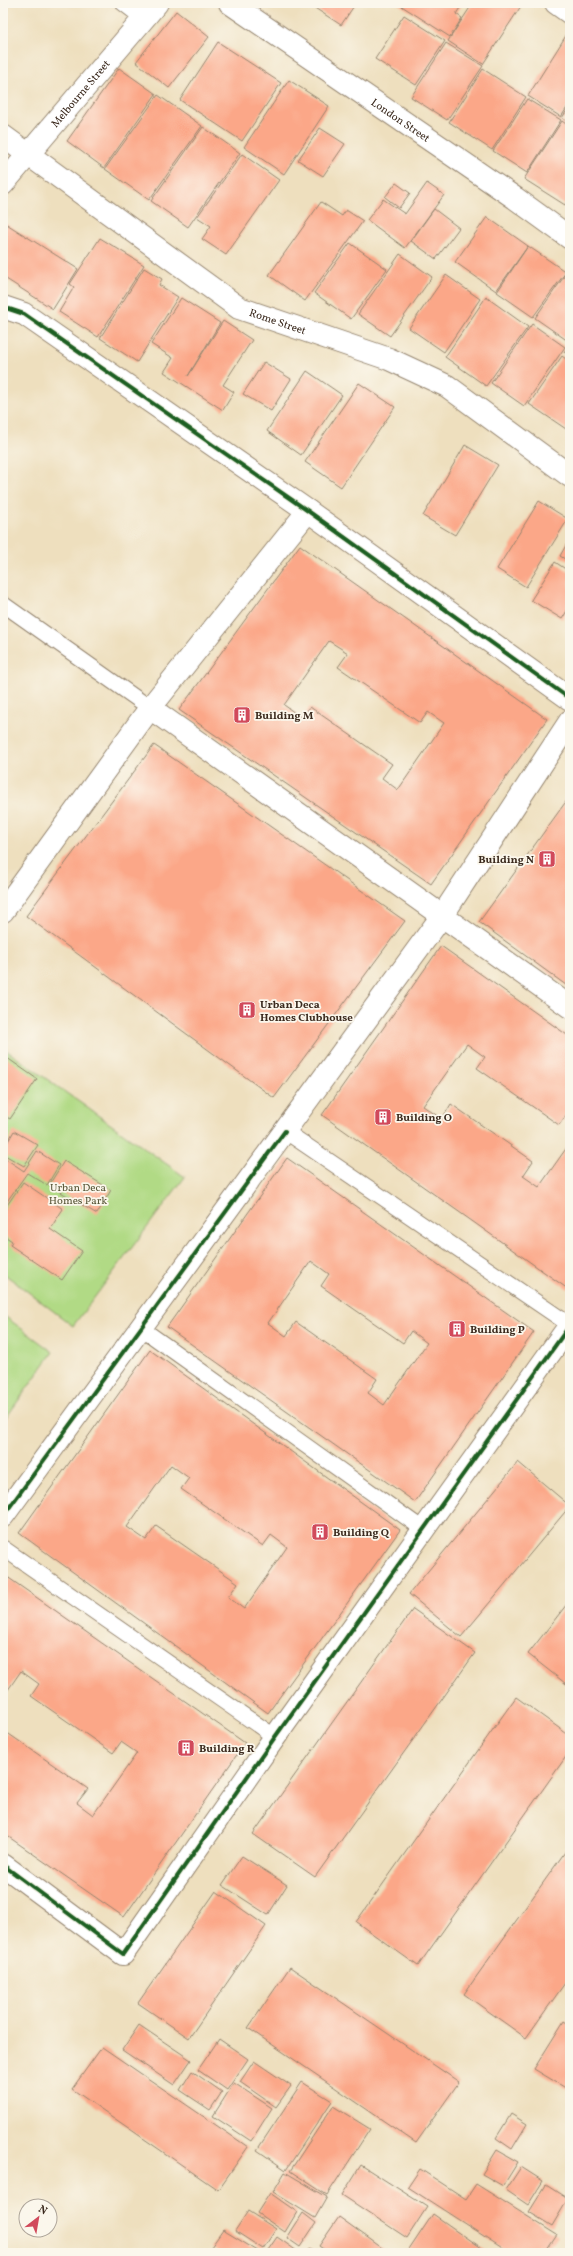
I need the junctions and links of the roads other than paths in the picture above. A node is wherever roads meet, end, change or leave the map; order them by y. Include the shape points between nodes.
1 (123, 3) edge
2 (230, 3) edge
3 (556, 3) edge
4 (151, 11) edge
5 (570, 13) edge
6 (3, 136) edge
7 (29, 154) junction
8 (3, 184) edge
9 (570, 238) edge
10 (3, 307) edge
11 (570, 476) edge
12 (308, 511) junction
13 (3, 604) edge
14 (570, 698) edge
15 (150, 708) junction
16 (570, 721) edge
17 (3, 910) edge
18 (442, 916) junction
19 (570, 1007) edge
20 (285, 1131) junction
21 (570, 1325) edge
22 (141, 1328) junction
23 (3, 1516) edge
24 (424, 1530) junction
25 (3, 1548) edge
26 (275, 1737) junction
27 (3, 1865) edge

1 - 4 lane
2 - 9 street, London Street
3 - 5 street
4 - 7 street, Melbourne Street
6 - 7 street, Rome Street
7 - 8 street, Melbourne Street
7 - 11 street, Rome Street via 239,308 389,359 447,386
10 - 12 street via 24,314
12 - 14 street
12 - 15 street
13 - 15 lane
15 - 17 street
15 - 18 street
16 - 18 street
18 - 19 street
18 - 20 street
20 - 21 lane
20 - 22 street
21 - 24 street
22 - 23 street
22 - 24 lane
24 - 26 street
25 - 26 lane
26 - 27 street via 123,1954

